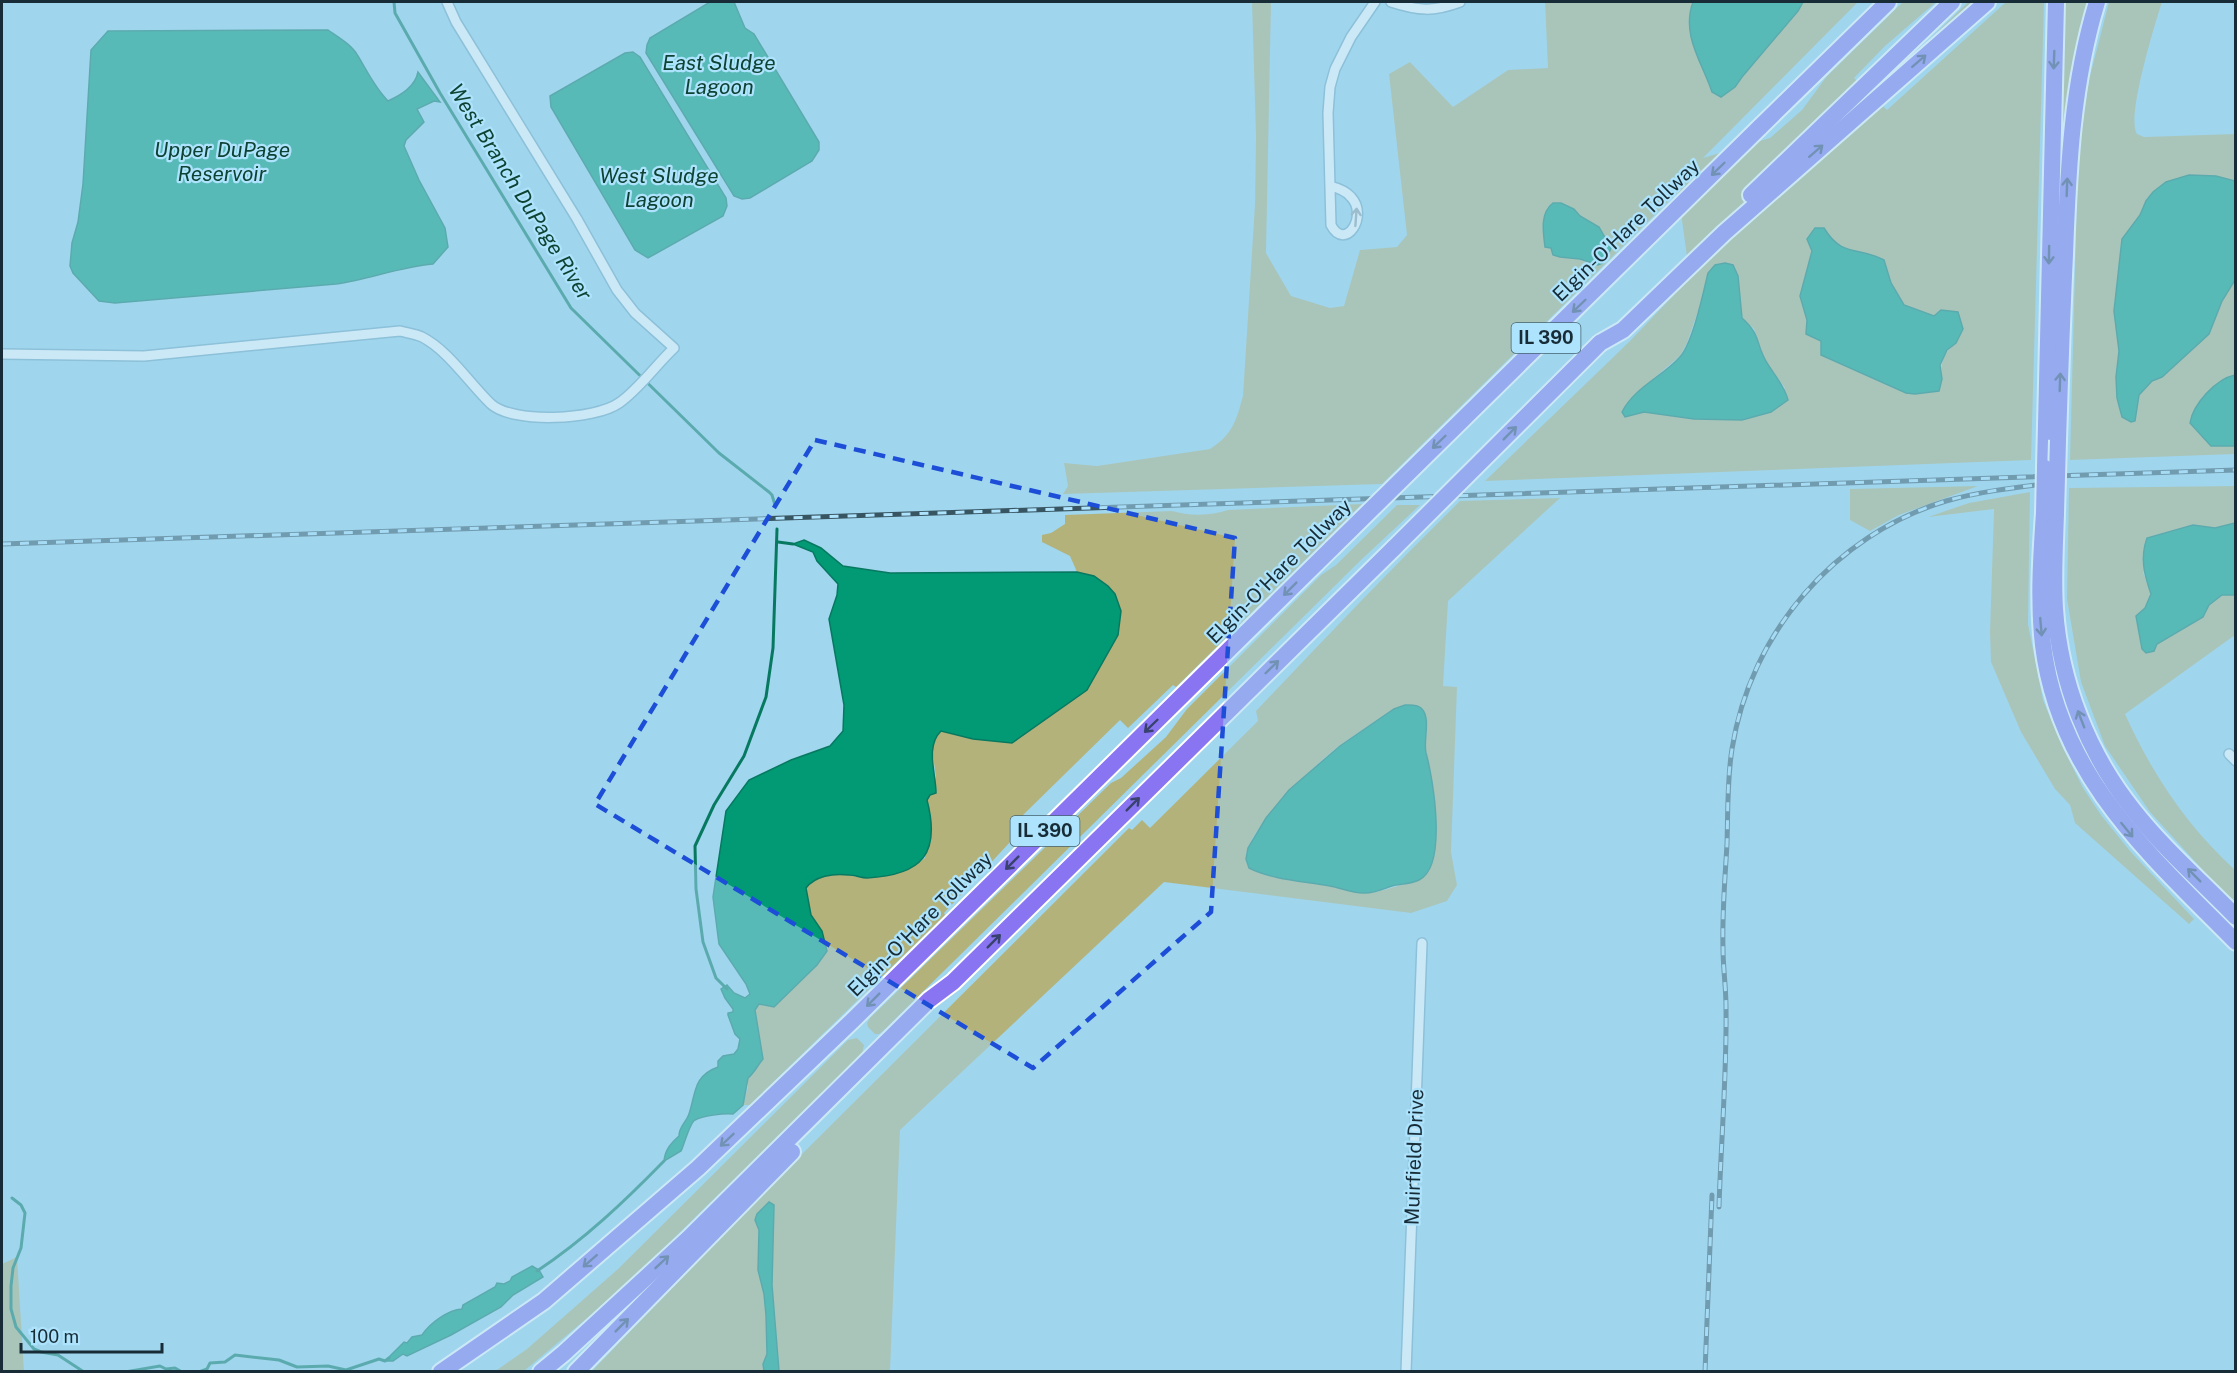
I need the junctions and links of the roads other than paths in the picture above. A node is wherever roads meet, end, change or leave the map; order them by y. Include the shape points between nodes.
1 (447, 2) edge
2 (1375, 2) edge
3 (1391, 2) edge
4 (1460, 2) edge
5 (1873, 2) edge
6 (1888, 2) edge
7 (1952, 2) edge
8 (1987, 2) edge
9 (2056, 2) edge
10 (2097, 2) edge
11 (1869, 93) junction
12 (1789, 98) junction
13 (1330, 186) junction
14 (2, 354) edge
15 (2052, 440) junction
16 (2050, 513) junction
17 (2235, 917) edge
18 (2235, 942) edge
19 (1422, 943) dead end
20 (952, 982) junction
21 (441, 1371) edge
22 (541, 1371) edge
23 (576, 1371) edge
24 (1406, 1371) edge

1 - 14 street via 617,290 635,313 674,348 619,403 598,412 549,417 508,414 493,406 438,348 422,337 400,332 144,356
2 - 13 street via 1351,37 1330,87
3 - 4 street via 1408,8 1438,10
5 - 12 highway via 1800,76
6 - 12 highway, Elgin-O'Hare Tollway / IL 390
7 - 11 highway
11 -> 8 highway
9 -> 15 highway
15 -> 10 highway via 2069,151 2086,36
20 -> 11 highway, IL 390, bridge via 1600,343 1623,330
12 -> 21 highway, Elgin-O'Hare Tollway / IL 390, bridge via 698,1168 544,1301
13 -> 13 street via 1331,225 1339,233 1349,232 1356,226 1355,202 1350,194
15 - 16 highway, bridge
17 -> 16 highway via 2134,812 2091,745 2071,692 2057,628
16 -> 18 highway via 2040,596 2043,648 2057,704 2076,752 2102,798 2126,829
19 - 24 street, Muirfield Drive
22 -> 20 highway via 689,1238 929,1000
23 -> 20 highway via 935,1006

